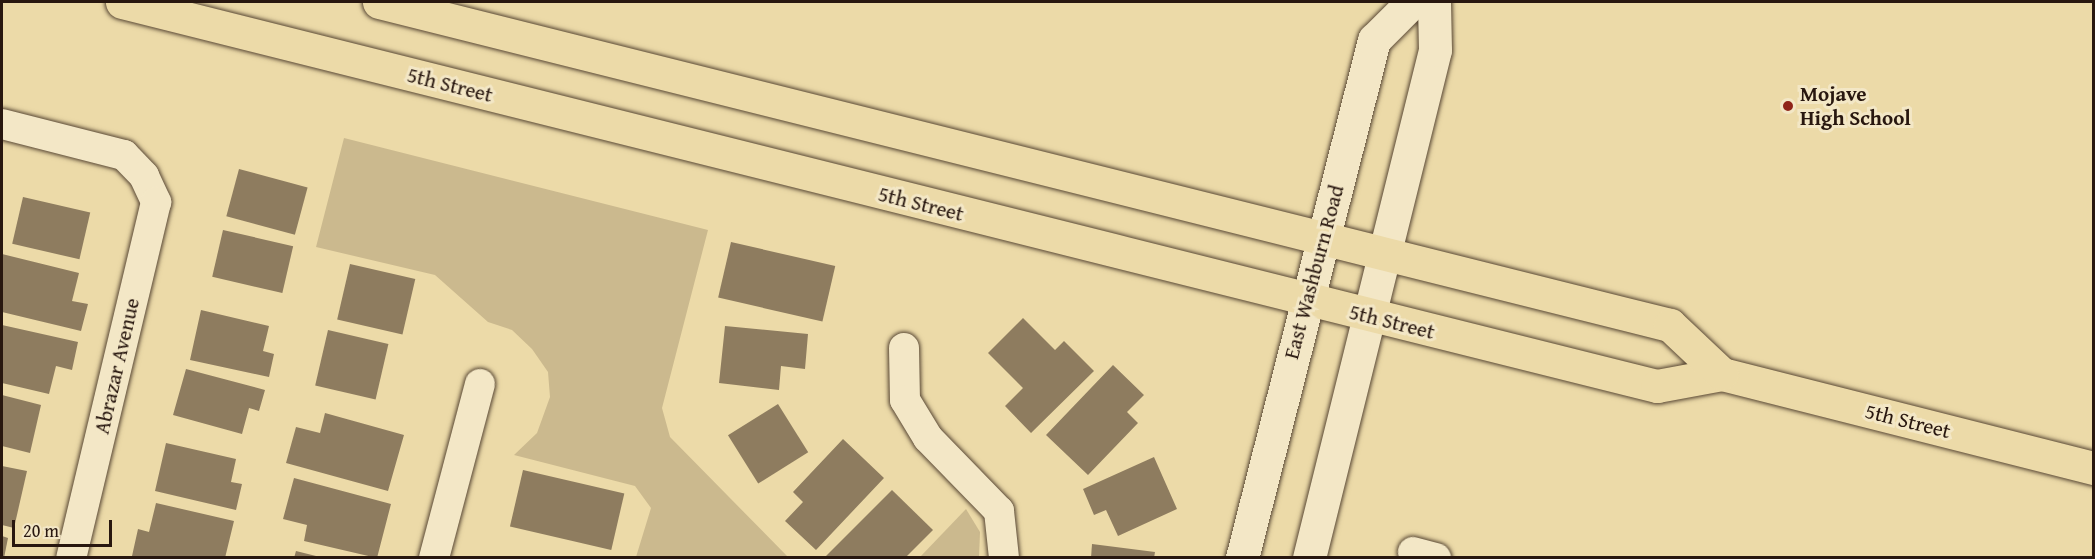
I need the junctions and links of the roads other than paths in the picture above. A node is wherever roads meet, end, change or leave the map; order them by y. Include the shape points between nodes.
1 (122, 2) edge
2 (379, 2) edge
3 (1412, 2) edge
4 (1434, 2) edge
5 (2, 124) edge
6 (1322, 241) junction
7 (1384, 257) junction
8 (1305, 301) junction
9 (1369, 317) junction
10 (904, 348) dead end
11 (1722, 374) junction
12 (480, 384) dead end
13 (2094, 468) edge
14 (1005, 555) edge
15 (71, 558) edge
16 (434, 558) edge
17 (1242, 558) edge
18 (1309, 558) edge

1 - 8 main road, 5th Street
2 - 6 main road, 5th Street
3 - 6 street, East Washburn Road via 1374,40
4 - 7 street via 1435,50
5 - 15 street, Abrazar Avenue via 124,155 144,176 156,202
6 - 7 main road, 5th Street
6 - 8 street, East Washburn Road
7 - 9 street
7 - 11 main road, 5th Street via 1670,325
8 - 9 main road, 5th Street
8 - 17 street, East Washburn Road
9 - 11 main road, 5th Street via 1657,386
9 - 18 street
10 - 14 street via 905,400 928,438 999,511
11 - 13 main road, 5th Street
12 - 16 street

